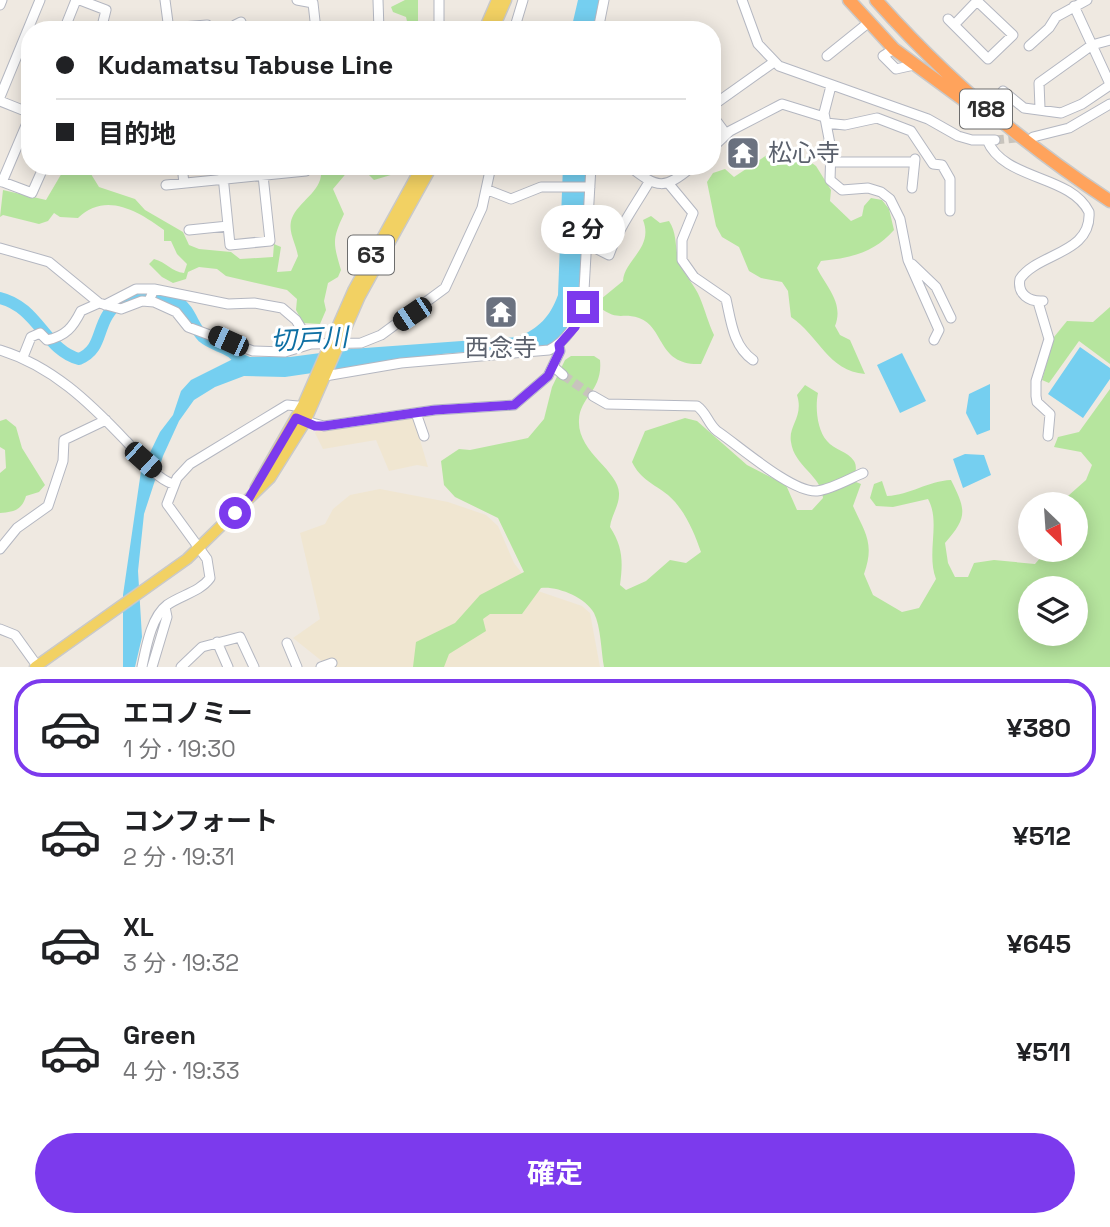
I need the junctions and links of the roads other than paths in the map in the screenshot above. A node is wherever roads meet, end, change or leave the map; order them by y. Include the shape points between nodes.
1 (2, 0) edge
2 (40, 0) edge
3 (78, 0) edge
4 (165, 0) edge
5 (297, 0) edge
6 (378, 0) edge
7 (439, 0) edge
8 (498, 0) edge
9 (506, 0) edge
10 (523, 0) edge
11 (604, 0) edge
12 (742, 0) edge
13 (849, 0) edge
14 (876, 0) edge
15 (884, 0) edge
16 (1087, 0) edge
17 (977, 1) edge
18 (0, 5) edge
19 (1074, 6) junction
20 (32, 21) edge
21 (68, 21) edge
22 (103, 21) edge
23 (168, 21) edge
24 (315, 21) edge
25 (379, 21) edge
26 (439, 21) edge
27 (488, 21) edge
28 (497, 21) edge
29 (517, 21) edge
30 (600, 21) edge
31 (868, 23) junction
32 (1110, 40) edge
33 (1093, 45) junction
34 (1029, 46) dead end
35 (21, 47) edge
36 (827, 57) dead end
37 (774, 62) junction
38 (939, 66) junction
39 (1110, 85) edge
40 (831, 86) junction
41 (1003, 91) dead end
42 (0, 99) edge
43 (721, 100) edge
44 (1110, 104) edge
45 (1040, 108) junction
46 (21, 110) edge
47 (825, 120) junction
48 (721, 127) edge
49 (726, 134) junction
50 (1015, 134) junction
51 (21, 136) edge
52 (1033, 137) tunnel mouth
53 (721, 139) edge
54 (920, 148) junction
55 (830, 162) junction
56 (914, 162) junction
57 (40, 175) edge
58 (183, 175) edge
59 (223, 175) edge
60 (242, 175) edge
61 (262, 175) edge
62 (417, 175) edge
63 (427, 175) edge
64 (490, 175) edge
65 (590, 175) edge
66 (640, 175) edge
67 (681, 175) edge
68 (1073, 177) junction
69 (223, 179) junction
70 (1, 182) edge
71 (649, 182) junction
72 (184, 183) junction
73 (669, 184) junction
74 (166, 185) dead end
75 (588, 187) junction
76 (912, 188) dead end
77 (488, 190) junction
78 (1064, 190) junction
79 (1110, 201) edge
80 (950, 211) dead end
81 (228, 226) junction
82 (189, 230) dead end
83 (585, 243) junction
84 (0, 247) edge
85 (908, 260) junction
86 (154, 289) junction
87 (149, 301) junction
88 (104, 305) junction
89 (951, 318) dead end
90 (934, 340) dead end
91 (311, 344) junction
92 (335, 344) junction
93 (559, 345) junction
94 (0, 350) edge
95 (23, 357) junction
96 (753, 360) dead end
97 (554, 367) junction
98 (323, 375) junction
99 (563, 375) tunnel mouth
100 (593, 396) tunnel mouth
101 (307, 407) junction
102 (416, 413) junction
103 (106, 420) junction
104 (300, 420) junction
105 (424, 436) dead end
106 (1048, 436) dead end
107 (863, 473) dead end
108 (173, 484) junction
109 (200, 548) junction
110 (0, 550) edge
111 (165, 607) junction
112 (0, 629) edge
113 (217, 642) junction
114 (287, 643) dead end
115 (332, 663) dead end
116 (37, 666) edge
117 (142, 667) edge
118 (152, 667) edge
119 (181, 667) edge
120 (228, 667) edge
121 (254, 667) edge
122 (298, 667) edge
123 (321, 667) edge

1 - 18 street
2 - 20 street
3 - 21 street
3 - 22 street via 106,10
4 - 23 street
5 - 24 street via 313,3
6 - 25 street
7 - 26 street
8 - 27 main road
9 - 28 main road
10 - 29 street
11 - 30 street
12 - 37 street via 758,44
13 - 31 highway
14 - 38 highway, 188
15 - 38 highway
16 - 19 street
17 - 17 street via 1013,35 988,59 951,22
19 - 33 street
19 - 34 street via 1056,17
31 - 36 street
31 - 50 highway via 914,65
32 - 33 street
33 - 39 street
33 - 45 street via 1039,83
35 - 42 street
37 - 40 street
37 - 43 street
38 - 50 highway, 188
39 - 45 street via 1061,113
40 - 47 street via 824,104
40 - 78 street via 928,119 958,136 991,140 996,154
41 - 45 street via 1024,108
42 - 46 street
44 - 52 street via 1069,128
47 - 49 street via 786,103
47 - 54 street via 845,125 877,118 911,131
47 - 55 street
48 - 49 street
49 - 53 street
50 - 68 highway, 188
51 - 70 street
54 - 56 street
54 - 80 street via 948,174
55 - 56 street
55 - 85 street via 834,187 850,191 868,188 890,199 900,219
56 - 76 street
57 - 70 street via 32,193
58 - 72 street
59 - 69 street
60 - 69 street
61 - 81 street via 270,241 230,245
62 - 92 main road, 63 via 372,253
63 - 92 main road, 63
64 - 77 street
65 - 75 street
66 - 71 street
67 - 73 street
68 - 78 street
68 - 79 highway, 188
69 - 72 street
69 - 81 street
71 - 73 street
71 - 83 street via 609,255
72 - 74 street
73 - 96 street via 693,213 681,250 687,269 726,299 727,315 741,350
75 - 77 street via 541,187 511,199
75 - 83 street
77 - 92 street via 445,288 382,335 361,343
78 - 106 street via 1079,198 1090,217 1074,245 1020,279 1022,293 1041,301 1049,339 1036,396 1050,414
81 - 82 street
83 - 93 street via 583,307 575,327
84 - 88 street via 49,261
85 - 89 street via 936,287
85 - 90 street via 939,330
86 - 87 street
86 - 88 street via 136,289
86 - 91 street via 228,304 282,308
87 - 88 street via 121,309
87 - 91 street via 170,308 198,330 253,351 285,352
88 - 95 street via 81,312 61,337 47,340 40,333 31,337
91 - 92 street
92 - 98 main road, 63
93 - 97 street
93 - 98 street via 549,350
94 - 95 street
95 - 103 street via 64,382
97 - 99 street
97 - 102 street via 514,405
98 - 101 main road, 63
100 - 107 street via 607,404 697,406 711,425 749,458 805,490 823,490
101 - 104 main road, 63
101 - 108 street via 286,404 190,464
102 - 104 street via 324,426
102 - 105 street
103 - 108 street
103 - 110 street via 64,440 63,461 48,506 17,528
104 - 109 main road, 63 via 249,498
108 - 109 street via 167,504
109 - 111 street via 210,578
109 - 116 main road, 63
111 - 117 street via 150,636
111 - 118 street via 167,617
112 - 116 street via 15,635
113 - 119 street via 195,651
113 - 120 street
113 - 121 street via 240,637
114 - 122 street
115 - 123 street

